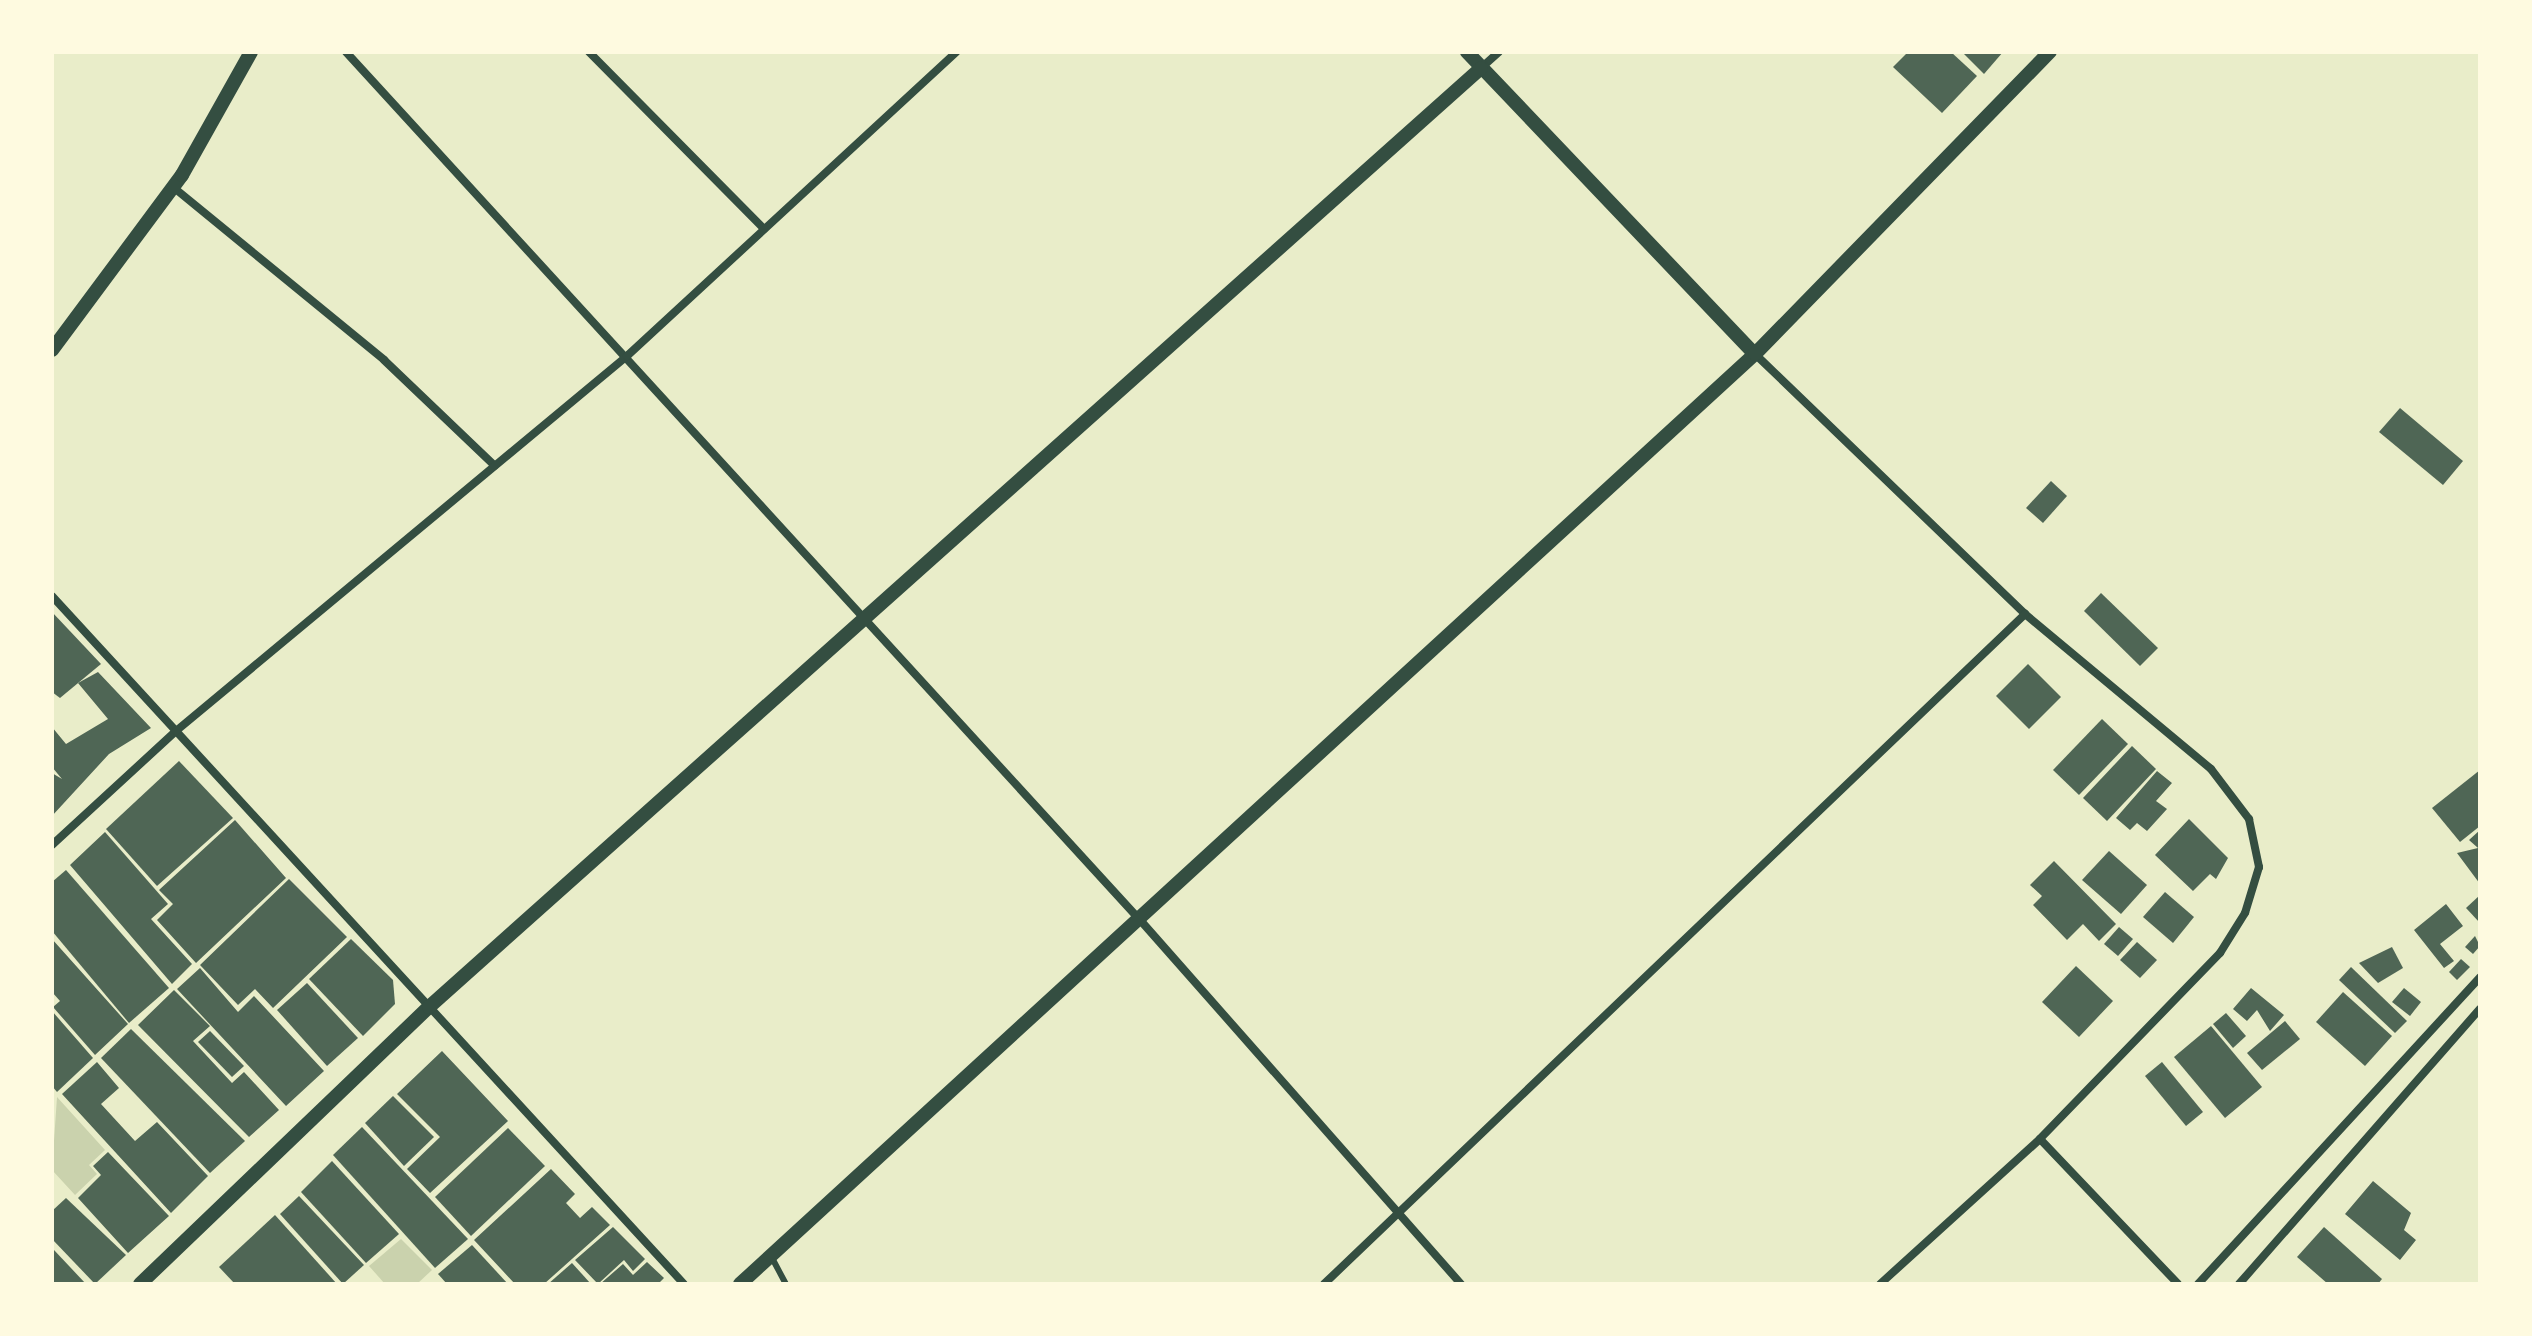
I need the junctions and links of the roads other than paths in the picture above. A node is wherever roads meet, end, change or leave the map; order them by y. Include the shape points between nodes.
1 (251, 52) edge
2 (346, 52) edge
3 (589, 52) edge
4 (956, 52) edge
5 (1467, 52) edge
6 (1499, 52) edge
7 (2050, 52) edge
8 (1481, 68) junction
9 (173, 187) junction
10 (764, 229) junction
11 (52, 350) edge
12 (1755, 354) junction
13 (627, 356) junction
14 (495, 466) junction
15 (52, 596) edge
16 (2025, 614) junction
17 (864, 621) junction
18 (176, 731) junction
19 (52, 845) edge
20 (1141, 921) junction
21 (2480, 977) edge
22 (429, 1007) junction
23 (2480, 1009) edge
24 (2040, 1139) junction
25 (1396, 1215) junction
26 (771, 1256) junction
27 (140, 1284) edge
28 (684, 1284) edge
29 (740, 1284) edge
30 (786, 1284) edge
31 (1324, 1284) edge
32 (1461, 1284) edge
33 (1880, 1284) edge
34 (2178, 1284) edge
35 (2198, 1284) edge
36 (2239, 1284) edge

1 - 9 street
2 - 13 street
3 - 10 street
4 - 10 street
5 - 8 street
6 - 8 street
7 - 12 street
8 - 12 street
8 - 17 street
9 - 11 street
9 - 14 street via 384,360
10 - 13 street
12 - 16 street
12 - 20 street
13 - 14 street
13 - 17 street
14 - 18 street
15 - 18 street
16 - 24 street via 2211,769 2249,819 2259,867 2245,913 2220,953
16 - 25 street
17 - 20 street
17 - 22 street
18 - 19 street
18 - 22 street
20 - 25 street
20 - 26 street
21 - 35 street
22 - 27 street
22 - 28 street
23 - 36 street
24 - 33 street
24 - 34 street
25 - 31 street
25 - 32 street
26 - 29 street
26 - 30 lane

